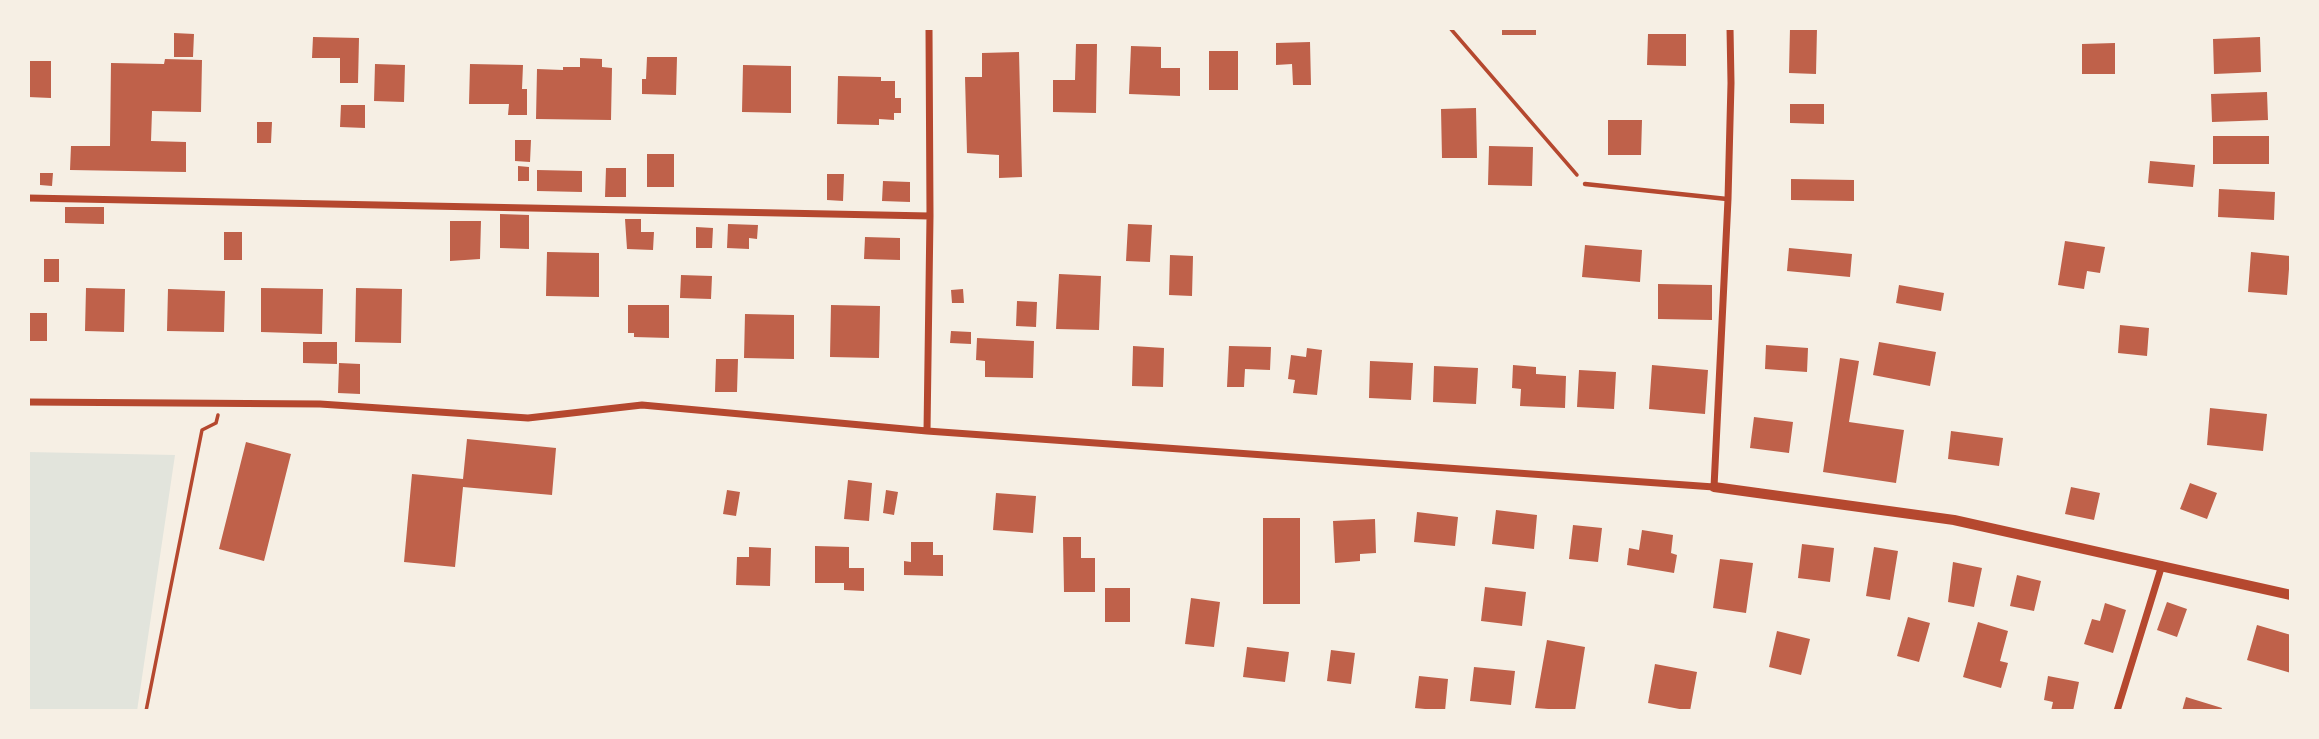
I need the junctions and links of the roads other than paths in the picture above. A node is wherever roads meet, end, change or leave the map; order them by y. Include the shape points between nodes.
1 (929, 28) edge
2 (1730, 28) edge
3 (1586, 184) road end
4 (28, 198) edge
5 (1728, 199) junction
6 (930, 216) junction
7 (28, 402) edge
8 (928, 431) junction
9 (1714, 487) junction
10 (2162, 565) junction
11 (2291, 594) edge
12 (2117, 711) edge

1 - 6 street
2 - 5 street
3 - 5 lane
4 - 6 street
5 - 9 street
6 - 8 street
7 - 8 street via 320,404 528,418 642,405
8 - 9 street
9 - 10 street via 1954,520
10 - 11 street
10 - 12 street

